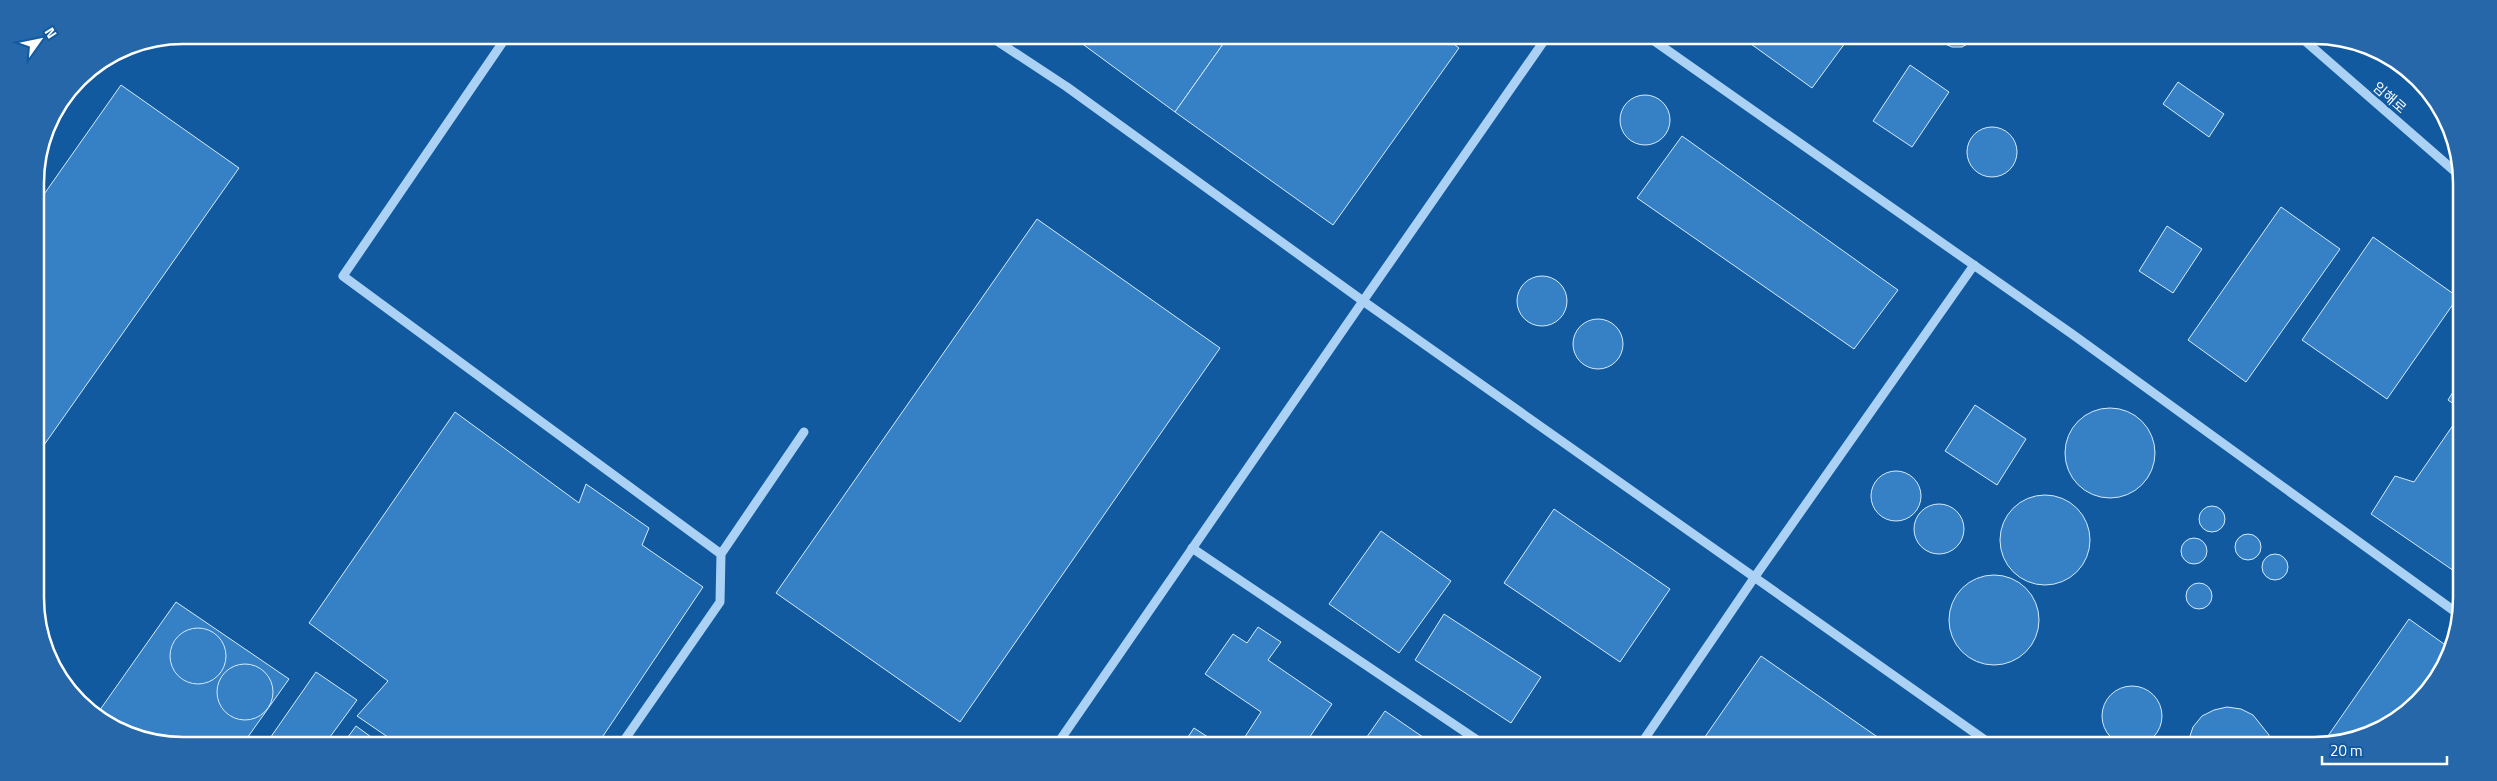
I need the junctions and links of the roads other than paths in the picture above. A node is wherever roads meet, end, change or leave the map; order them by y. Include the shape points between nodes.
1 (501, 44) edge
2 (1002, 44) edge
3 (1542, 44) edge
4 (1659, 44) edge
5 (2309, 44) edge
6 (2452, 170) edge
7 (1974, 265) junction
8 (1363, 301) junction
9 (804, 432) dead end
10 (1192, 548) junction
11 (721, 554) junction
12 (1754, 578) junction
13 (2452, 611) edge
14 (626, 737) edge
15 (1062, 737) edge
16 (1473, 737) edge
17 (1647, 737) edge
18 (1981, 737) edge

1 - 11 street via 343,276
2 - 8 street via 1067,87
3 - 8 street
4 - 7 street
5 - 6 street, 임해로
7 - 12 street
7 - 13 street
8 - 10 street
8 - 12 street
9 - 11 street
10 - 15 street
10 - 16 street
11 - 14 street via 720,602
12 - 17 street
12 - 18 street

